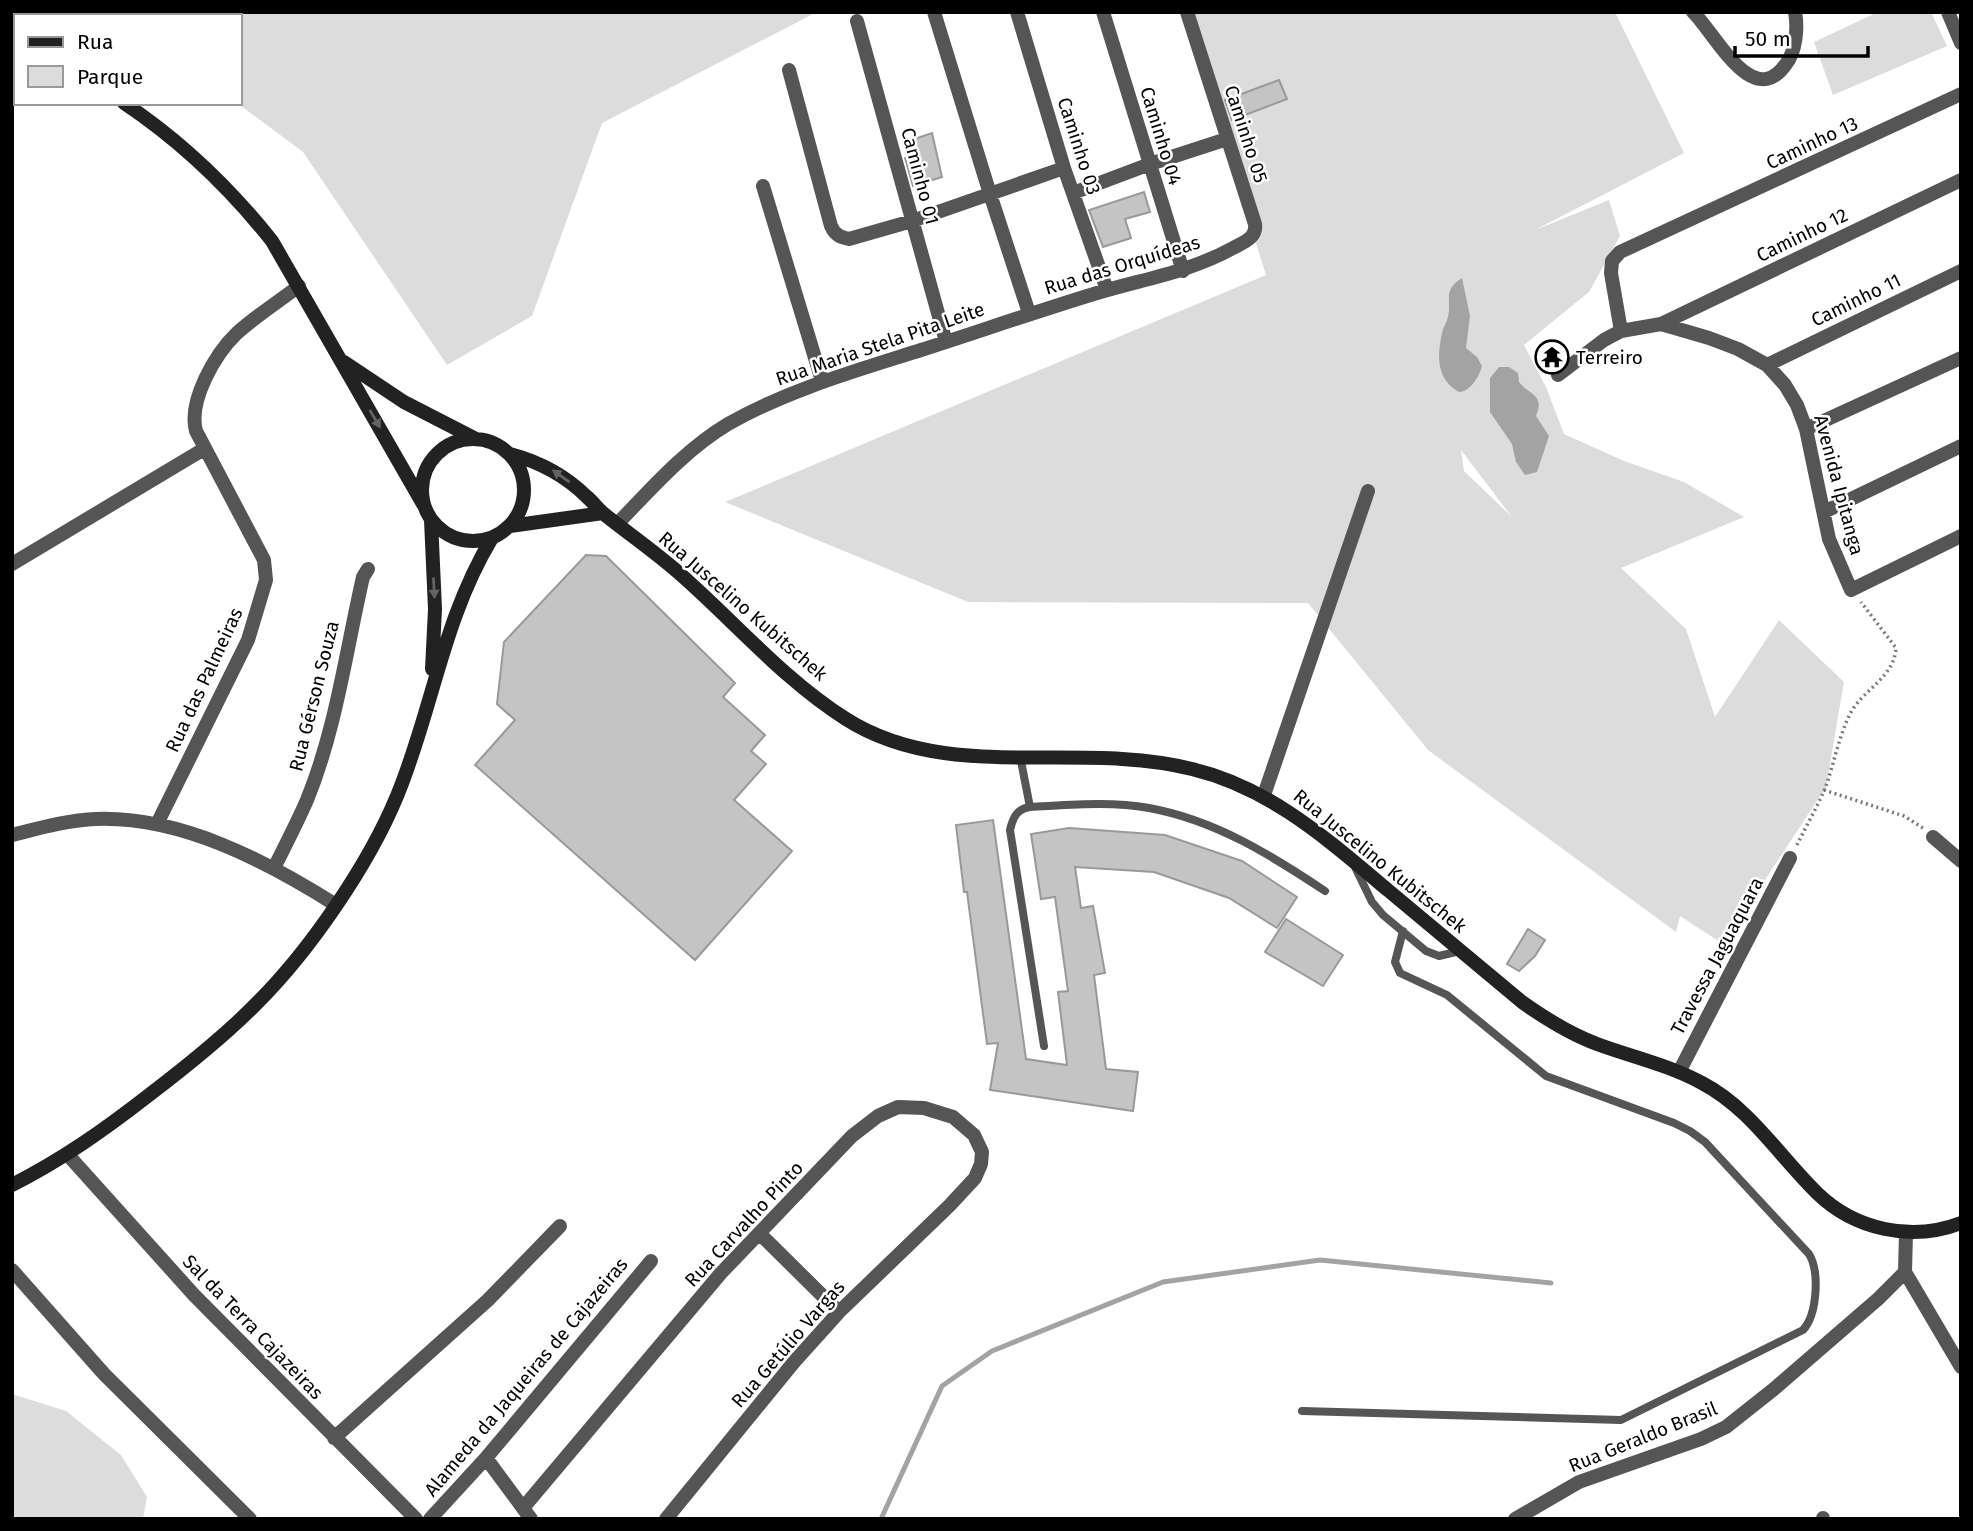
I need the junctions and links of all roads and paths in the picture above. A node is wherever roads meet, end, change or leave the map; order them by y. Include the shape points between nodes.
1 (934, 12) edge
2 (1017, 12) edge
3 (1104, 12) edge
4 (1187, 12) edge
5 (1693, 12) edge
6 (1795, 12) edge
7 (1948, 12) edge
8 (857, 21) dead end
9 (1961, 43) edge
10 (789, 70) dead end
11 (1961, 94) edge
12 (127, 105) edge
13 (1227, 139) junction
14 (1150, 164) junction
15 (1064, 168) junction
16 (1961, 180) edge
17 (763, 186) dead end
18 (1073, 193) junction
19 (990, 194) junction
20 (912, 221) junction
21 (1225, 253) joint
22 (1183, 271) junction
23 (1961, 271) edge
24 (299, 286) junction
25 (1107, 290) junction
26 (1030, 313) junction
27 (1661, 324) junction
28 (1621, 331) junction
29 (946, 342) junction
30 (1961, 358) edge
31 (341, 360) junction
32 (1767, 365) junction
33 (1558, 375) dead end
34 (822, 381) junction
35 (1805, 429) junction
36 (475, 439) junction
37 (1961, 446) edge
38 (204, 449) junction
39 (510, 454) junction
40 (1368, 491) dead end
41 (423, 504) junction
42 (1824, 512) junction
43 (603, 513) junction
44 (431, 520) junction
45 (618, 523) junction
46 (510, 526) junction
47 (1961, 536) edge
48 (492, 538) junction
49 (12, 564) edge
50 (368, 569) dead end
51 (1851, 590) junction
52 (431, 688) junction
53 (1020, 756) junction
54 (1824, 790) junction
55 (1264, 795) junction
56 (1030, 807) junction
57 (157, 824) junction
58 (12, 835) edge
59 (1934, 837) joint
60 (1350, 858) junction
61 (1790, 858) joint
62 (1961, 861) edge
63 (274, 868) junction
64 (1325, 891) dead end
65 (336, 905) junction
66 (1403, 932) junction
67 (1461, 950) junction
68 (1044, 1046) dead end
69 (1679, 1072) junction
70 (68, 1155) junction
71 (12, 1185) edge
72 (950, 1205) joint
73 (1961, 1223) edge
74 (560, 1226) dead end
75 (1906, 1233) junction
76 (760, 1234) junction
77 (651, 1261) dead end
78 (12, 1270) edge
79 (1905, 1272) junction
80 (839, 1312) junction
81 (1961, 1367) edge
82 (1301, 1411) dead end
83 (334, 1438) junction
84 (486, 1458) junction
85 (527, 1514) edge
86 (250, 1519) edge
87 (416, 1519) edge
88 (430, 1519) edge
89 (666, 1519) edge
90 (1515, 1519) edge

1 - 19 street
2 - 15 street, Caminho 03
3 - 14 street, Caminho 04
4 - 13 street, Caminho 05
5 - 6 street via 1737,67 1756,80 1769,79 1788,62
7 - 9 street
8 - 20 street, Caminho 01
10 - 20 street via 834,233 849,239
11 - 28 street, Caminho 13 via 1620,253 1612,261 1611,273
12 - 24 main road via 188,151 232,193 272,241
13 - 14 street
13 - 21 street, Caminho 05 via 1256,230
14 - 18 street
14 - 22 street, Caminho 04
15 - 18 street, Caminho 03
15 - 19 street
16 - 27 street, Caminho 12
17 - 34 street
18 - 25 street, Caminho 03
19 - 20 street
19 - 26 street
20 - 29 street, Caminho 01
21 - 22 street, Rua das Orquídeas
22 - 25 street, Rua das Orquídeas
23 - 32 street, Caminho 11
24 - 31 main road
24 - 38 street, Rua das Palmeiras via 236,334 212,369 201,388 193,420
25 - 26 street, Rua das Orquídeas
26 - 29 street, Rua Maria Stela Pita Leite
27 - 28 street, Avenida Ipitanga
27 - 32 street, Avenida Ipitanga via 1738,349
28 - 33 street
29 - 34 street, Rua Maria Stela Pita Leite
30 - 35 street
31 - 36 main road via 404,402
31 -> 41 main road
32 - 35 street, Avenida Ipitanga via 1797,405
34 - 45 street, Rua Maria Stela Pita Leite via 765,405 703,441
35 - 42 street, Avenida Ipitanga
36 - 39 main road
36 - 41 main road via 440,451 422,484
37 - 42 street
38 - 49 street
38 - 57 street, Rua das Palmeiras via 264,559 266,580 248,640
43 -> 39 main road, Rua Juscelino Kubitschek via 561,475
39 - 46 main road via 524,482 524,498
40 - 55 street
41 - 44 main road
42 - 51 street, Avenida Ipitanga via 1829,539
43 - 45 main road, Rua Juscelino Kubitschek
43 - 46 main road
44 - 48 main road via 458,540
44 -> 52 main road via 435,609
45 - 53 main road, Rua Juscelino Kubitschek via 679,573 779,668 847,719 916,749
46 - 48 main road
47 - 51 street
48 - 52 main road via 461,596
50 - 63 street, Rua Gérson Souza via 320,761
51 - 54 path via 1896,648 1895,660 1850,714
52 - 65 main road via 396,799 375,844
53 - 55 main road, Rua Juscelino Kubitschek via 1149,760 1193,769
53 - 56 lane
54 - 59 path via 1904,816
54 - 61 path
55 - 60 main road, Rua Juscelino Kubitschek
56 - 64 lane via 1097,803 1150,808 1211,826 1269,854
56 - 68 lane via 1016,813 1010,830
57 - 58 street via 95,819
57 - 63 street
59 - 62 street
60 - 66 lane via 1372,902
60 - 67 main road, Rua Juscelino Kubitschek
61 - 69 street, Travessa Jaguaquara
63 - 65 street
65 - 70 main road via 258,1002 167,1081
66 - 67 lane via 1431,955
66 - 82 lane via 1395,962 1400,973 1447,995 1546,1076 1674,1123 1705,1142 1809,1254 1815,1271 1813,1313 1802,1330 1621,1420
67 - 69 main road, Rua Juscelino Kubitschek via 1522,1002 1561,1027
69 - 75 main road, Rua Juscelino Kubitschek via 1739,1109 1818,1195 1837,1209 1880,1229
70 - 71 main road
70 - 83 street, Sal da Terra Cajazeiras via 194,1295
72 - 76 street, Rua Carvalho Pinto via 975,1178 981,1164 982,1152 974,1135 953,1117 924,1108 898,1107 852,1136
72 - 80 street, Rua Getúlio Vargas
73 - 75 main road, Rua Juscelino Kubitschek
74 - 83 street via 488,1300
75 - 79 street
76 - 80 street
76 - 85 street, Rua Carvalho Pinto via 721,1273
77 - 84 street, Alameda da Jaqueiras de Cajazeiras
78 - 86 street via 104,1374
79 - 81 street
79 - 90 street, Rua Geraldo Brasil via 1726,1427 1579,1482
80 - 89 street, Rua Getúlio Vargas
83 - 87 street, Sal da Terra Cajazeiras
84 - 85 street
84 - 88 street, Alameda da Jaqueiras de Cajazeiras

